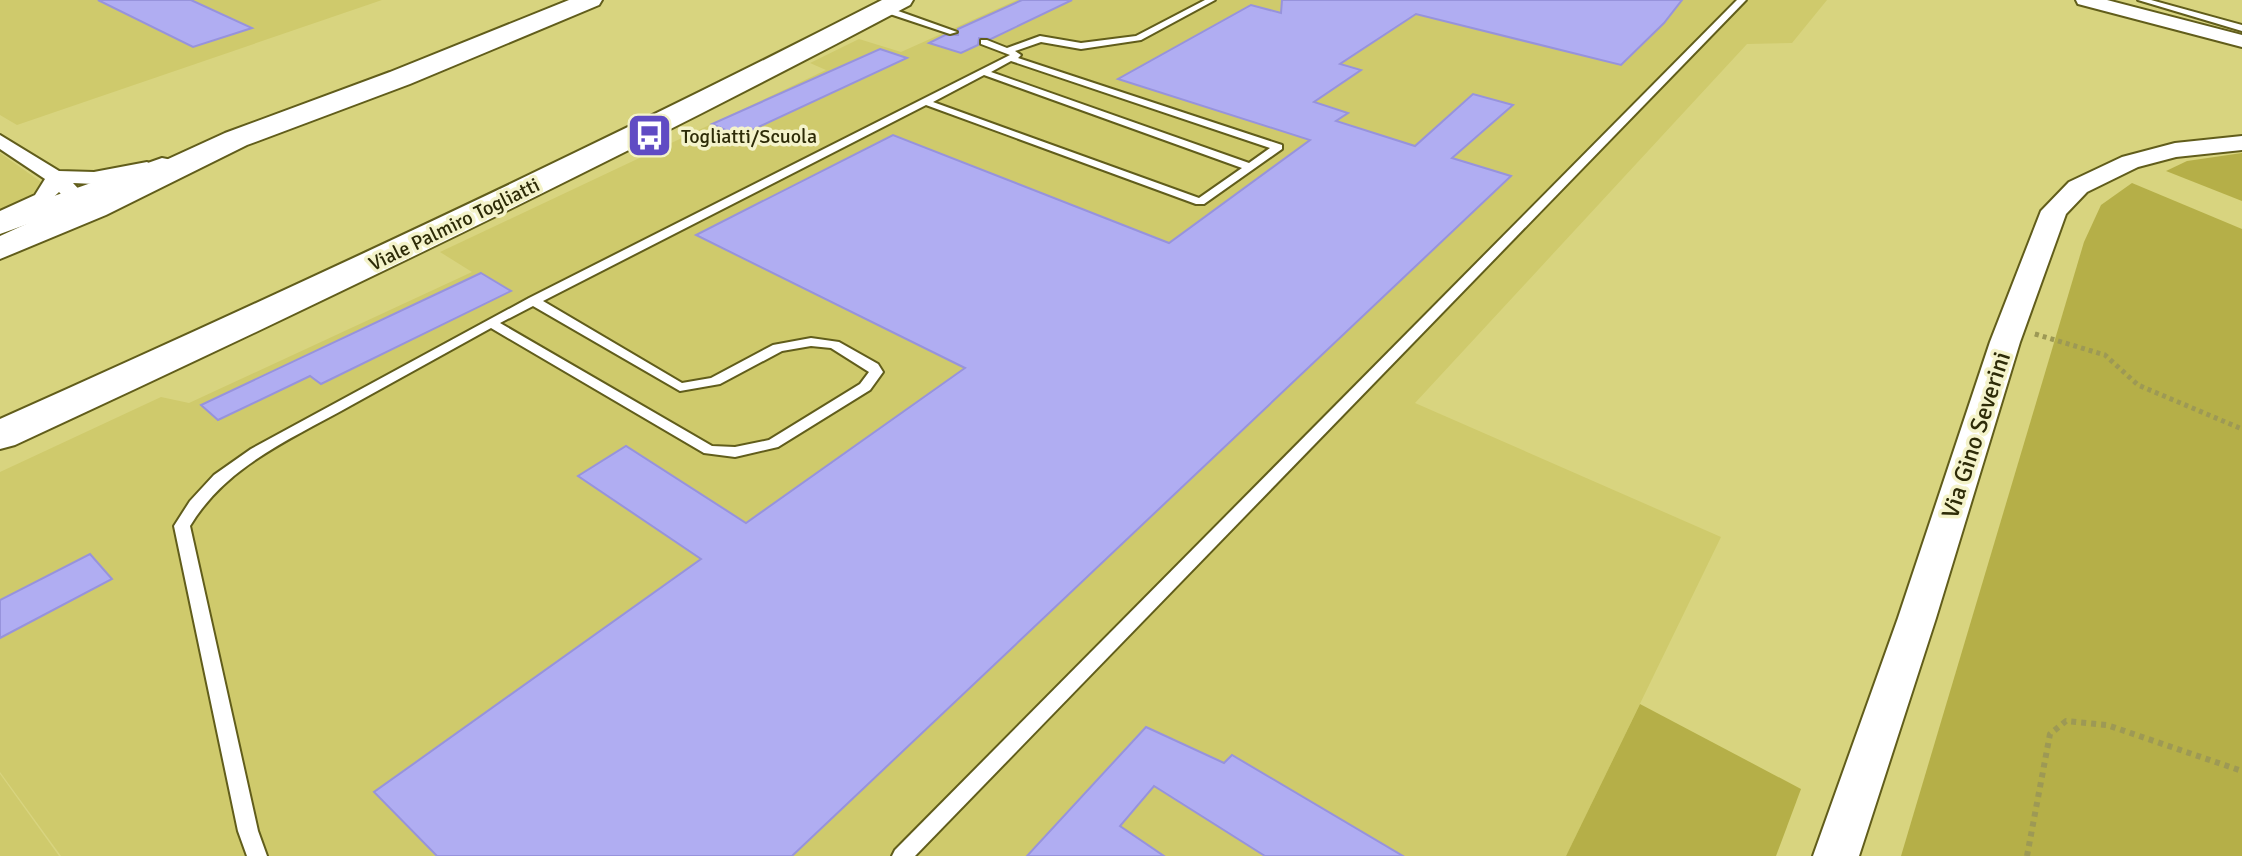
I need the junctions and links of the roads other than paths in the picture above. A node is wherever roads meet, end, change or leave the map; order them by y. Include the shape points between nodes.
1 (1211, 0) edge
2 (1742, 0) edge
3 (2085, 0) edge
4 (2142, 0) edge
5 (587, 1) edge
6 (892, 5) edge
7 (2242, 28) edge
8 (953, 32) dead end
9 (2242, 41) edge
10 (984, 42) dead end
11 (1012, 55) junction
12 (986, 73) junction
13 (928, 103) junction
14 (236, 139) junction
15 (0, 141) edge
16 (2242, 143) edge
17 (166, 164) junction
18 (1250, 167) junction
19 (55, 177) junction
20 (68, 211) junction
21 (0, 218) edge
22 (0, 225) edge
23 (0, 249) edge
24 (533, 301) junction
25 (491, 323) junction
26 (0, 435) edge
27 (257, 856) edge
28 (902, 856) edge
29 (1836, 856) edge

1 - 11 lane via 1138,38 1081,46 1040,39
2 - 28 lane
3 - 9 street
4 - 7 lane
5 - 14 main road
6 - 8 lane
6 - 26 main road, Viale Palmiro Togliatti via 686,112 300,299
10 - 11 lane
11 - 12 lane
11 - 18 lane via 1278,147
12 - 13 lane
12 - 18 lane
13 - 18 lane via 1200,202
13 - 24 lane
14 - 17 main road
14 - 20 main road
15 - 19 street
16 - 29 street, Via Gino Severini via 2145,157 2108,171 2073,191 2050,217
17 - 19 street via 94,178
17 - 20 main road
19 - 20 street
19 - 21 street via 47,195
20 - 22 main road
20 - 23 main road
24 - 25 lane
24 - 25 lane via 680,387 715,381 778,348 811,342 834,345 876,372 865,387 773,444 735,452 709,450
25 - 27 lane via 256,452 219,479 182,526

